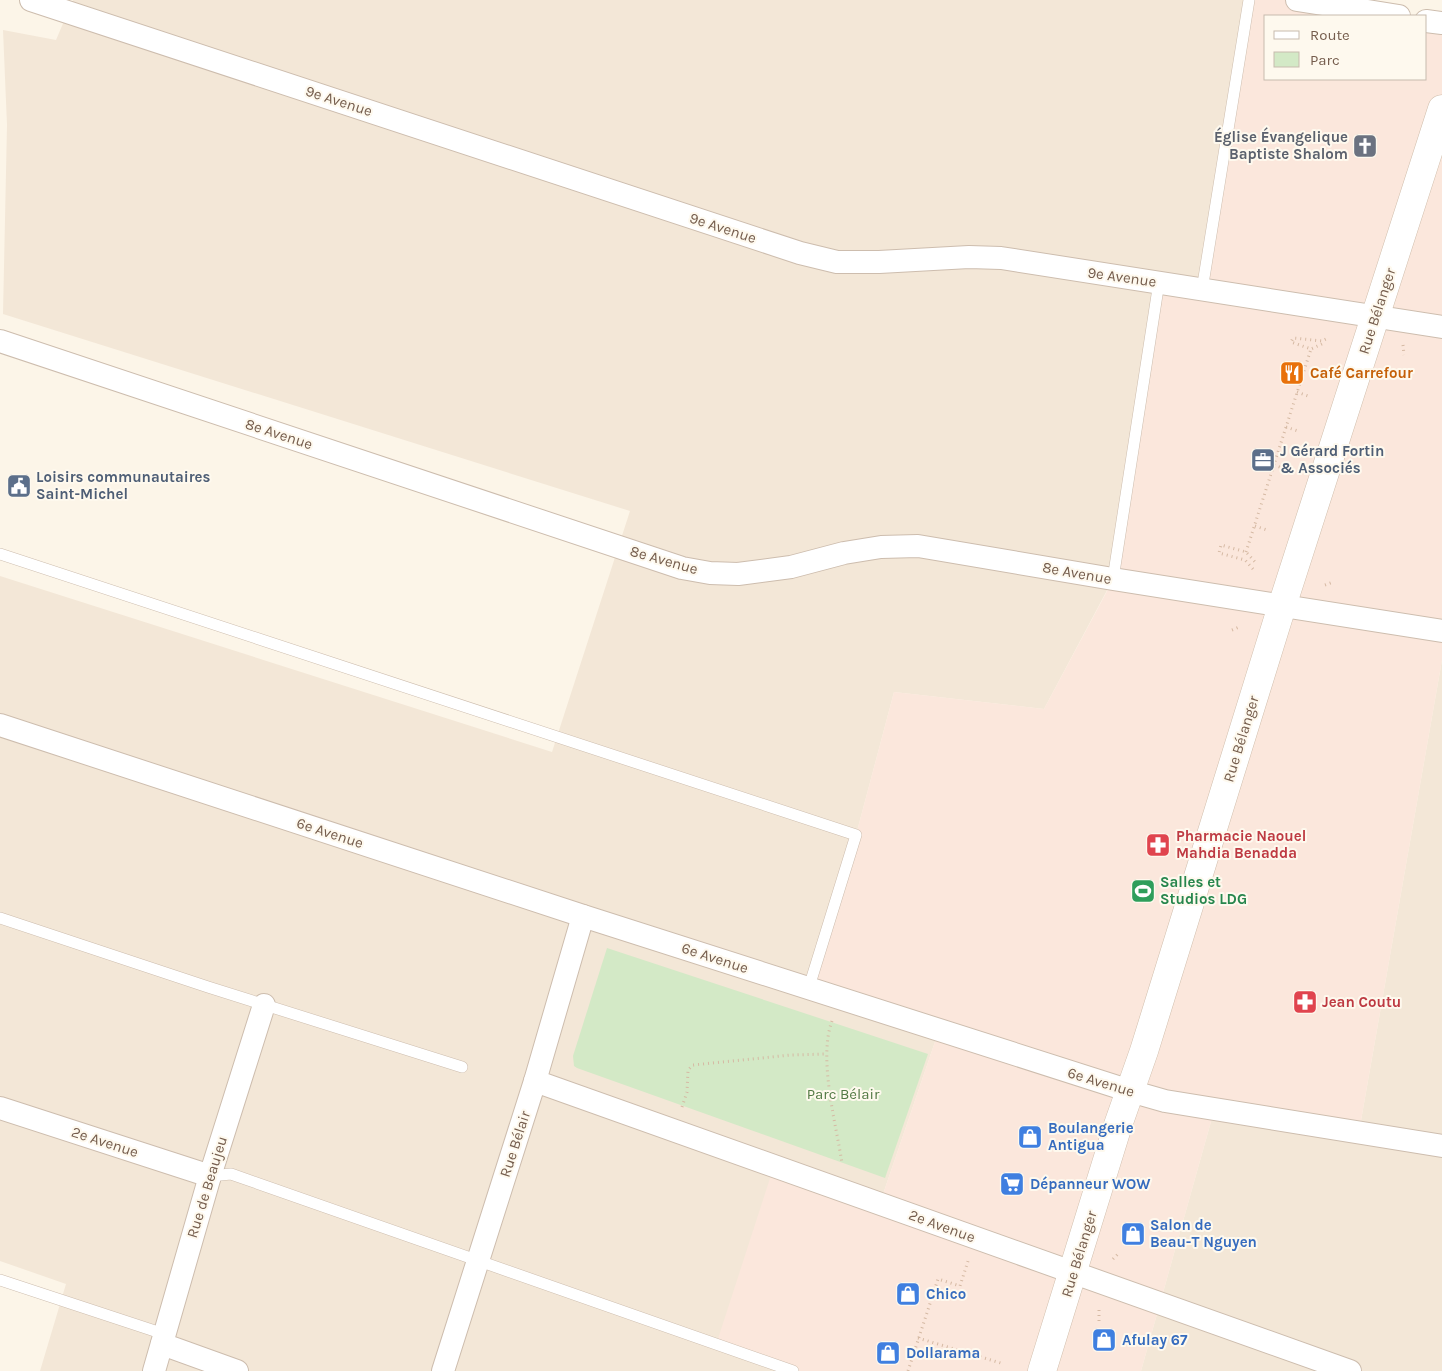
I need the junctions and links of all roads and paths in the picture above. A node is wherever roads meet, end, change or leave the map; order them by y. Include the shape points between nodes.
1 (30, 0) edge
2 (1249, 0) edge
3 (1297, 0) edge
4 (1393, 15) edge
5 (1427, 20) edge
6 (1442, 23) edge
7 (1442, 109) edge
8 (1159, 282) junction
9 (1202, 290) junction
10 (1375, 316) junction
11 (1442, 327) edge
12 (1328, 338) dead end
13 (0, 341) edge
14 (1322, 344) dead end
15 (1403, 345) dead end
16 (1311, 349) junction
17 (1404, 355) dead end
18 (1297, 392) junction
19 (1308, 396) dead end
20 (1286, 427) junction
21 (1298, 431) dead end
22 (1274, 465) junction
23 (1286, 469) dead end
24 (1254, 526) junction
25 (1267, 530) dead end
26 (1246, 552) junction
27 (0, 554) edge
28 (1256, 562) dead end
29 (1253, 569) dead end
30 (1113, 580) junction
31 (1333, 582) dead end
32 (1326, 585) dead end
33 (1282, 606) junction
34 (1239, 627) dead end
35 (1232, 630) dead end
36 (1442, 631) edge
37 (0, 725) edge
38 (583, 916) junction
39 (0, 918) edge
40 (809, 988) junction
41 (264, 1005) junction
42 (833, 1018) dead end
43 (827, 1054) junction
44 (462, 1067) dead end
45 (535, 1081) junction
46 (1130, 1091) junction
47 (0, 1108) edge
48 (681, 1109) dead end
49 (1442, 1146) edge
50 (843, 1167) dead end
51 (210, 1176) junction
52 (969, 1258) dead end
53 (478, 1261) junction
54 (1073, 1274) junction
55 (0, 1280) edge
56 (1099, 1305) dead end
57 (1099, 1321) dead end
58 (918, 1338) junction
59 (163, 1339) junction
60 (1004, 1364) dead end
61 (154, 1371) edge
62 (237, 1371) edge
63 (443, 1371) edge
64 (793, 1371) edge
65 (908, 1371) edge
66 (1042, 1371) edge
67 (1350, 1371) edge

1 - 8 street, 9e Avenue via 800,253 837,262 1000,258
2 - 9 lane
3 - 4 street
5 - 6 street
7 - 10 street, Rue Bélanger
8 - 9 street, 9e Avenue
8 - 30 lane
9 - 10 street, 9e Avenue
10 - 11 street, 9e Avenue
10 - 33 street, Rue Bélanger
12 - 16 path via 1322,342 1293,338 1292,342
13 - 30 street, 8e Avenue via 682,568 738,574 791,567 881,546 918,546
14 - 16 path
15 - 17 path
16 - 18 path
18 - 19 path
18 - 20 path
20 - 21 path
20 - 22 path
22 - 23 path
22 - 24 path
24 - 25 path
24 - 26 path
26 - 28 path
26 - 29 path via 1220,545 1218,553 1245,560
27 - 40 lane via 856,835
30 - 33 street, 8e Avenue
31 - 32 path
33 - 36 street, 8e Avenue
33 - 46 street, Rue Bélanger
34 - 35 path
37 - 38 street, 6e Avenue
38 - 40 street, 6e Avenue
38 - 45 street, Rue Bélair
39 - 41 lane
40 - 46 street, 6e Avenue
41 - 44 lane
41 - 51 street, Rue de Beaujeu
42 - 43 path via 828,1031
43 - 48 path via 693,1065 688,1070 687,1092
43 - 50 path
45 - 53 street, Rue Bélair
45 - 54 street, 2e Avenue
46 - 49 street, 6e Avenue via 1165,1102
46 - 54 street, Rue Bélanger
47 - 51 street, 2e Avenue
51 - 53 lane via 231,1174
51 - 59 street, Rue de Beaujeu
52 - 58 path via 960,1286 938,1279
53 - 63 street, Rue Bélair
53 - 64 lane
54 - 66 street, Rue Bélanger
54 - 67 street, 2e Avenue
55 - 59 lane
56 - 57 path
58 - 60 path
58 - 65 path
59 - 61 street, Rue de Beaujeu
59 - 62 street

